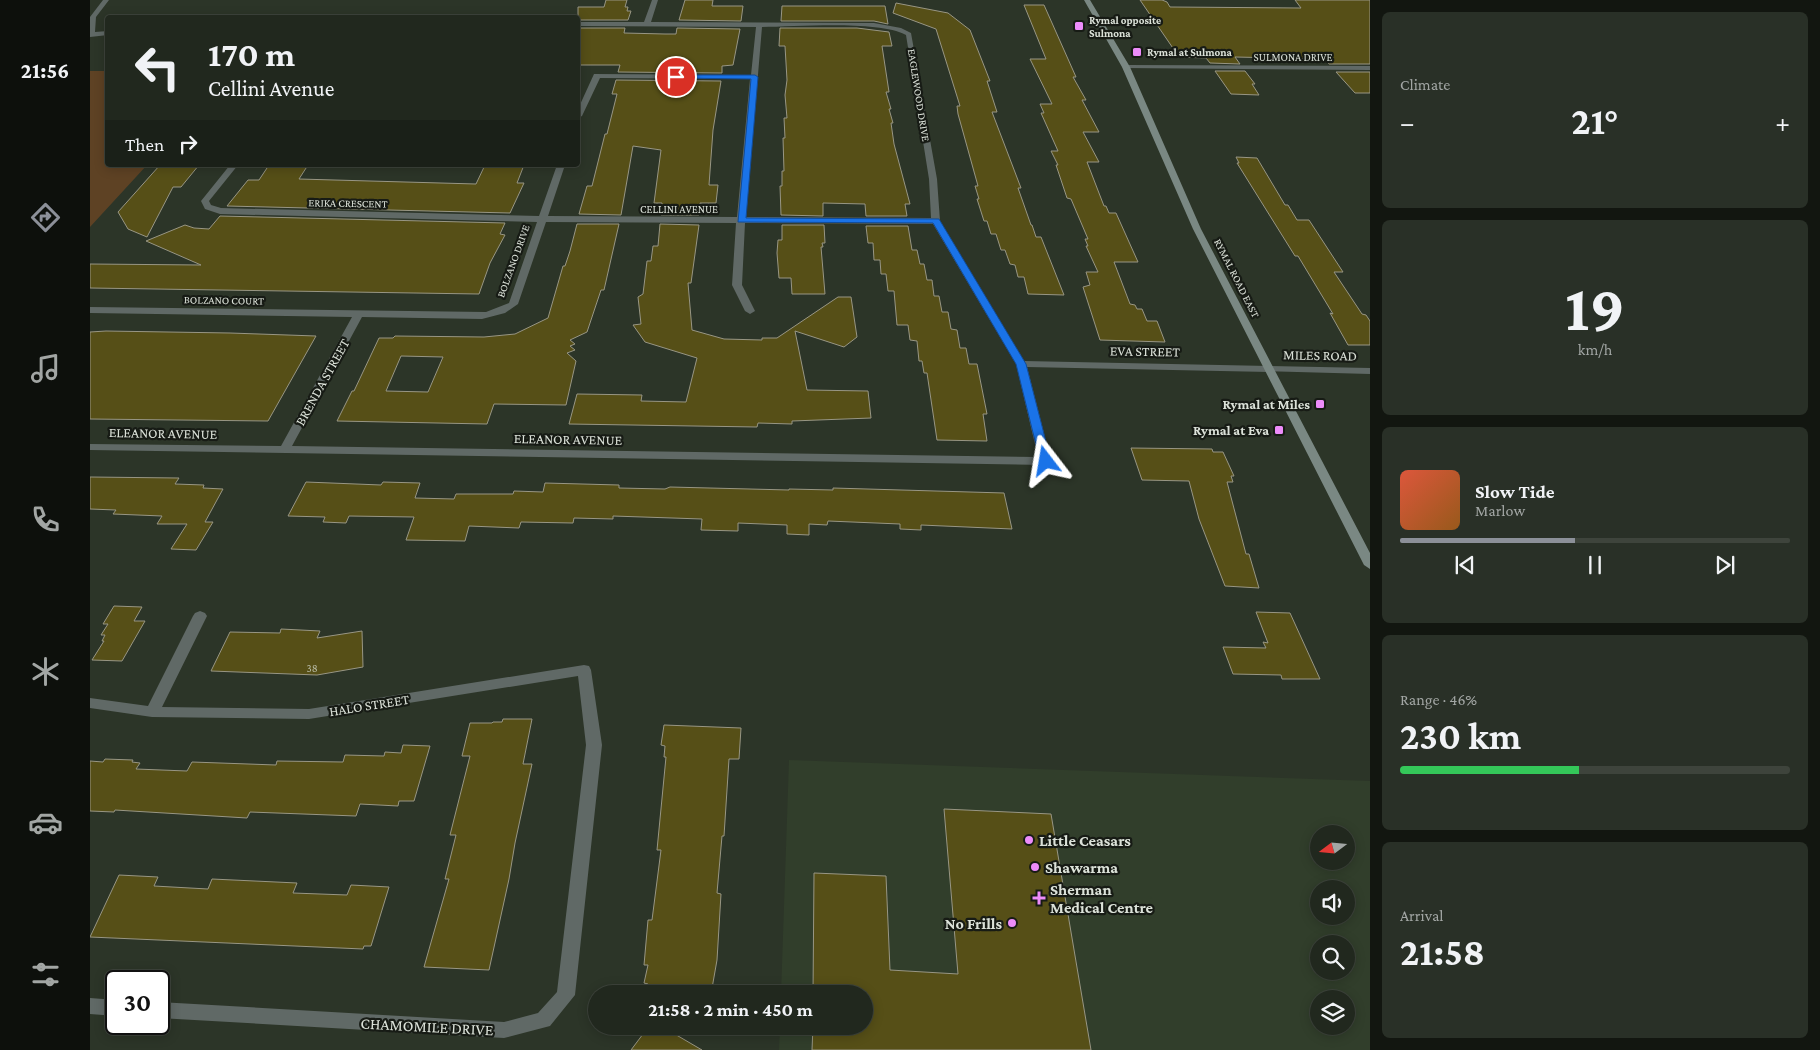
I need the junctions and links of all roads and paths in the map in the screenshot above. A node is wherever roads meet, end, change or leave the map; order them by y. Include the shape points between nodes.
1 (106, 0) edge
2 (655, 0) edge
3 (1087, 0) edge
4 (580, 24) edge
5 (647, 24) junction
6 (759, 25) junction
7 (105, 33) edge
8 (91, 35) edge
9 (1126, 67) junction
10 (1370, 68) edge
11 (755, 77) junction
12 (580, 103) edge
13 (232, 167) edge
14 (559, 167) edge
15 (542, 219) junction
16 (741, 220) junction
17 (936, 221) junction
18 (90, 310) edge
19 (750, 311) dead end
20 (358, 314) junction
21 (1021, 364) junction
22 (1269, 369) junction
23 (1370, 371) edge
24 (90, 447) edge
25 (285, 449) junction
26 (1046, 461) joint
27 (1370, 565) edge
28 (200, 616) dead end
29 (584, 670) joint
30 (90, 703) edge
31 (152, 712) junction
32 (90, 1006) edge
33 (105, 1007) edge
34 (170, 1011) edge

1 - 8 street via 93,17
2 - 5 street
3 - 9 main road, RYMAL ROAD EAST
4 - 5 street, EAGLEWOOD DRIVE
5 - 6 street, EAGLEWOOD DRIVE
6 - 11 street
6 - 17 street, EAGLEWOOD DRIVE via 874,26 899,29 909,34 933,179
7 - 8 street
9 - 10 street, SULMONA DRIVE
9 - 22 main road, RYMAL ROAD EAST via 1197,229
11 - 12 street via 597,76
11 - 16 street
13 - 15 street, ERIKA CRESCENT via 205,201 208,208 220,211
14 - 15 street, BOLZANO DRIVE
15 - 16 street, CELLINI AVENUE
15 - 20 street, BOLZANO DRIVE via 513,304 505,310 482,316
16 - 17 street, CELLINI AVENUE
16 - 19 street via 738,285
17 - 21 street, EAGLEWOOD DRIVE
18 - 20 street, BOLZANO COURT
20 - 25 street, BRENDA STREET
21 - 22 street, EVA STREET
21 - 26 street, EAGLEWOOD DRIVE
22 - 23 street, MILES ROAD
22 - 27 main road, RYMAL ROAD EAST
24 - 25 street, ELEANOR AVENUE
25 - 26 street, ELEANOR AVENUE
28 - 31 street
29 - 31 street, HALO STREET via 309,714
29 - 34 street, CHAMOMILE DRIVE via 594,745 566,995 544,1020 504,1030
30 - 31 street, HALO STREET
32 - 33 street

